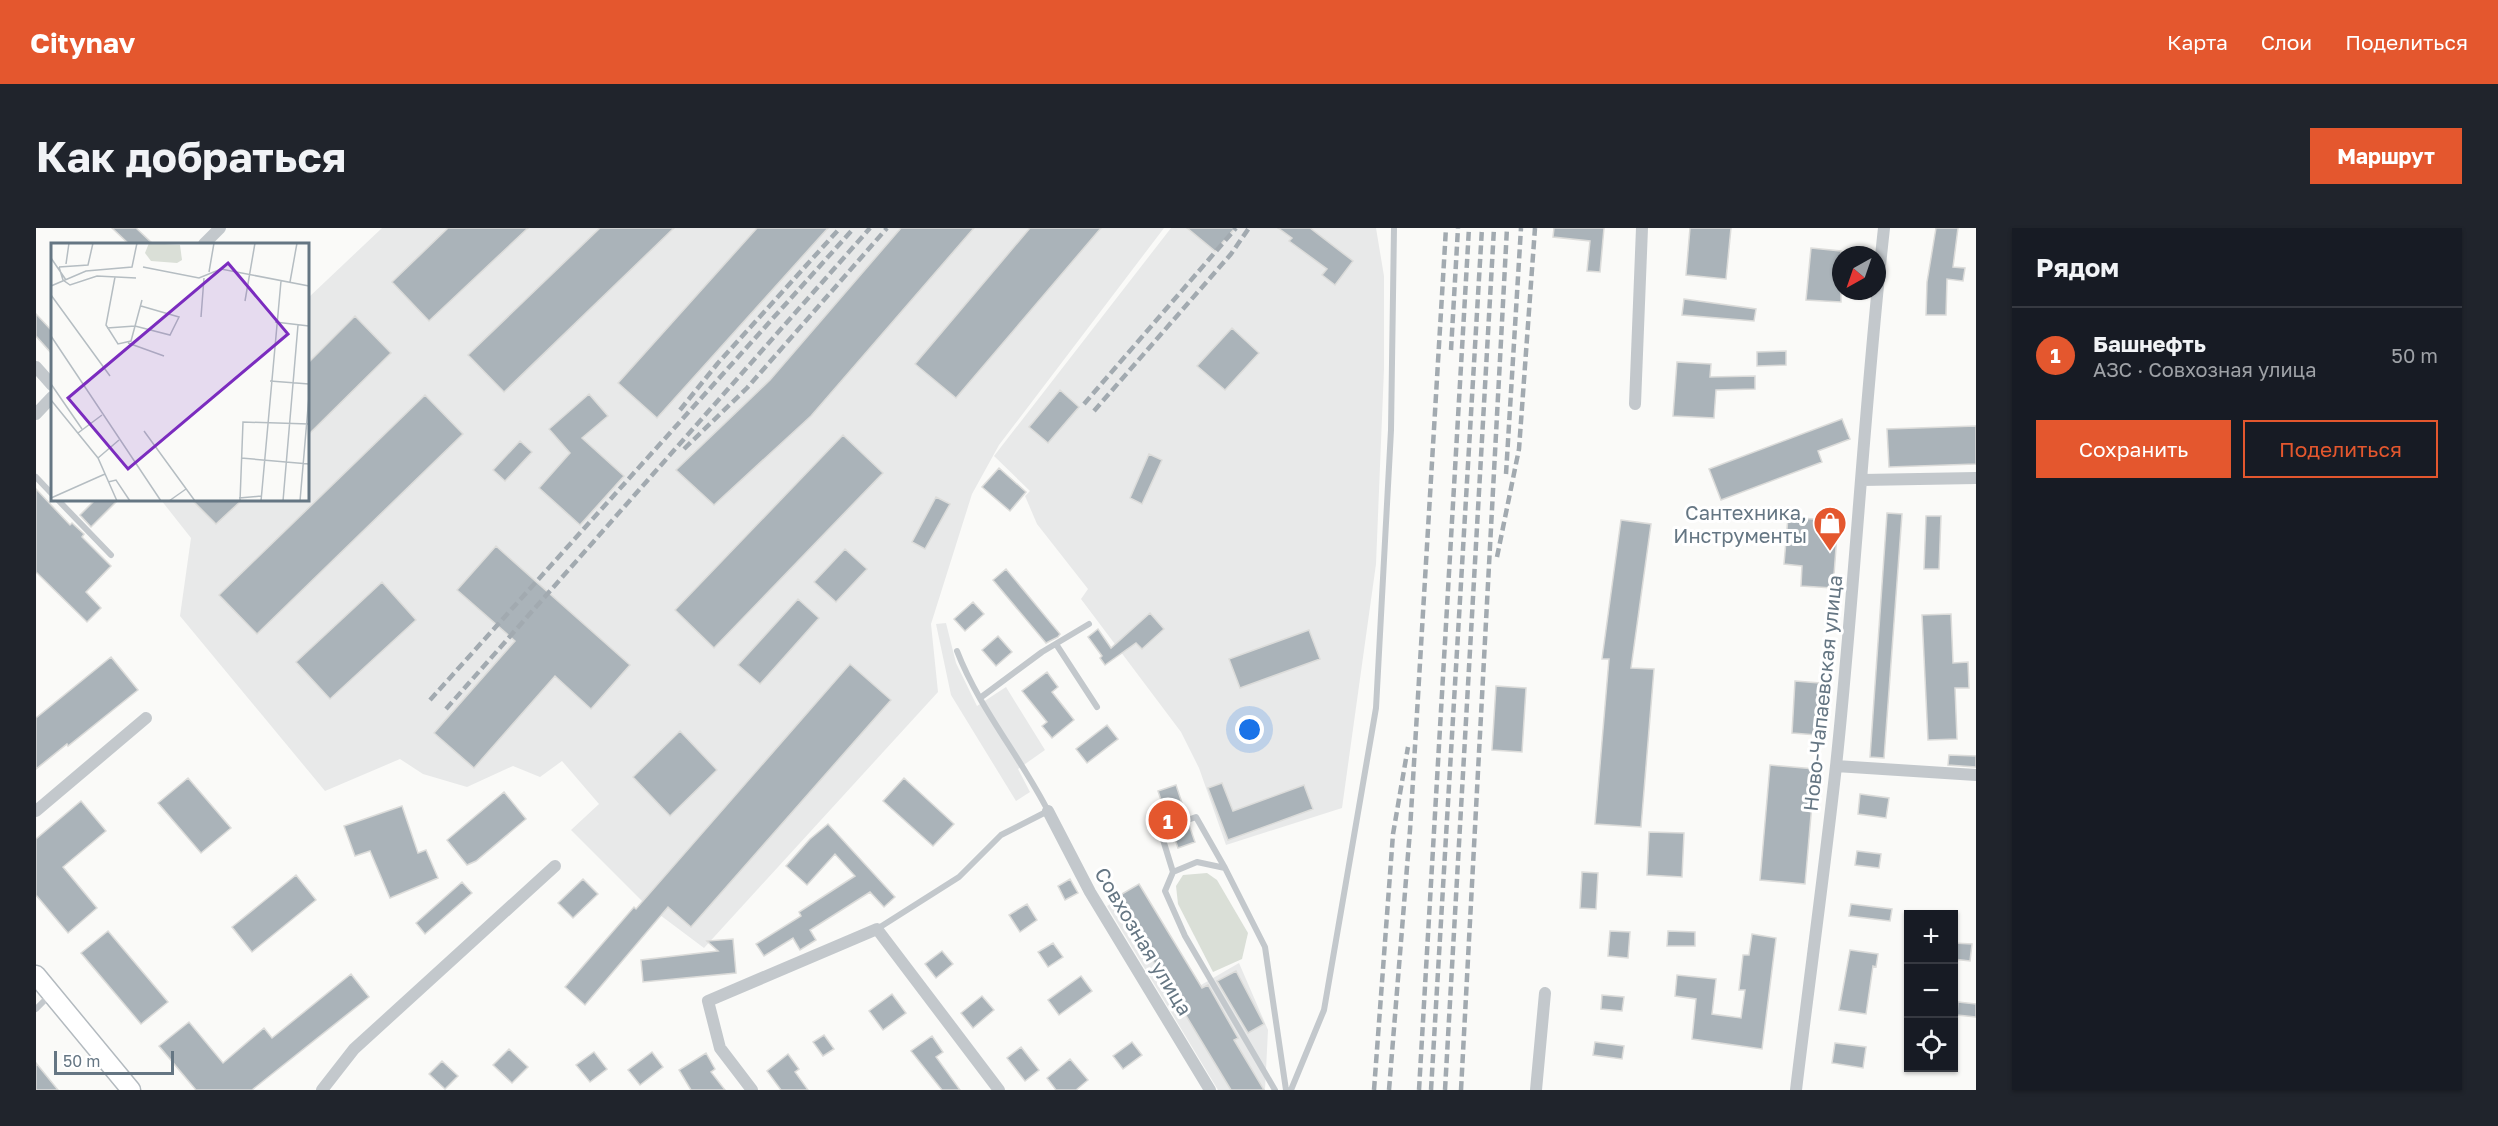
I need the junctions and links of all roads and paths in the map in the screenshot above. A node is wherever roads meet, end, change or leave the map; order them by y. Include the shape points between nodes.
1 (220, 228) edge
2 (1394, 228) edge
3 (1642, 228) edge
4 (1884, 228) edge
5 (205, 243) edge
6 (36, 367) edge
7 (51, 384) edge
8 (51, 398) edge
9 (1635, 404) dead end
10 (36, 414) edge
11 (36, 477) edge
12 (1976, 478) edge
13 (1862, 480) junction
14 (51, 493) edge
15 (59, 501) edge
16 (111, 555) dead end
17 (1089, 624) dead end
18 (1056, 644) junction
19 (957, 651) dead end
20 (980, 698) junction
21 (1097, 707) dead end
22 (146, 718) dead end
23 (1836, 766) junction
24 (1976, 775) edge
25 (36, 811) edge
26 (1048, 811) junction
27 (555, 867) dead end
28 (1225, 868) junction
29 (1173, 872) junction
30 (877, 929) junction
31 (36, 975) edge
32 (1545, 993) dead end
33 (52, 994) junction
34 (36, 1009) edge
35 (130, 1090) edge
36 (322, 1090) edge
37 (752, 1090) edge
38 (999, 1090) edge
39 (1210, 1090) edge
40 (1275, 1090) edge
41 (1286, 1090) edge
42 (1291, 1090) edge
43 (1536, 1090) edge
44 (1796, 1090) edge

1 - 5 street
2 - 42 lane via 1391,429 1376,708 1323,1010
3 - 9 street
4 - 13 street, Ново-Чапаевская улица
6 - 7 street
8 - 10 street
11 - 14 lane
12 - 13 street
13 - 23 street, Ново-Чапаевская улица
15 - 16 lane
17 - 18 lane
18 - 20 lane
18 - 21 lane
19 - 20 lane
20 - 26 lane
22 - 25 street
23 - 24 street
23 - 44 street, Ново-Чапаевская улица
26 - 30 lane via 1001,835 958,877
26 - 39 street, Совхозная улица via 1090,892
27 - 36 street via 354,1049
28 - 29 lane via 1197,862
28 - 29 lane via 1196,818 1160,831
28 - 41 lane via 1265,947
29 - 40 lane via 1166,891 1185,936
30 - 37 street via 708,1001 720,1048
30 - 38 street
31 - 33 main road
32 - 43 street
33 - 34 lane
33 - 35 main road

